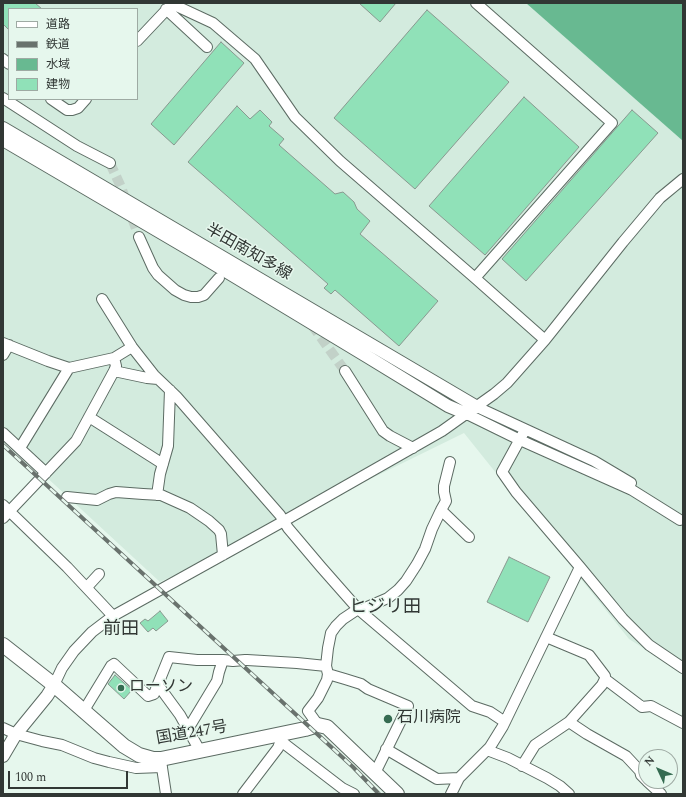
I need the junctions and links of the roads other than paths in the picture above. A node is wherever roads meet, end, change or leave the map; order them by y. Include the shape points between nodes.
1 (476, 3) edge
2 (170, 5) edge
3 (138, 40) edge
4 (207, 47) dead end
5 (3, 98) edge
6 (52, 100) edge
7 (85, 100) edge
8 (3, 128) edge
9 (3, 140) edge
10 (110, 163) tunnel mouth
11 (683, 179) edge
12 (139, 237) tunnel mouth
13 (219, 278) dead end
14 (475, 278) junction
15 (102, 299) dead end
16 (545, 340) junction
17 (6, 344) edge
18 (132, 347) junction
19 (3, 355) edge
20 (114, 358) junction
21 (69, 368) junction
22 (114, 371) junction
23 (346, 371) tunnel mouth
24 (158, 379) junction
25 (170, 390) junction
26 (472, 410) junction
27 (89, 417) junction
28 (525, 430) junction
29 (3, 432) edge
30 (520, 440) junction
31 (20, 448) junction
32 (413, 448) junction
33 (450, 462) dead end
34 (163, 464) junction
35 (46, 473) junction
36 (157, 494) junction
37 (67, 497) dead end
38 (441, 510) junction
39 (5, 511) edge
40 (284, 521) junction
41 (681, 521) edge
42 (469, 536) dead end
43 (223, 555) junction
44 (580, 567) junction
45 (99, 574) dead end
46 (86, 587) junction
47 (360, 610) junction
48 (113, 616) junction
49 (546, 637) junction
50 (3, 646) edge
51 (223, 660) junction
52 (683, 668) edge
53 (327, 670) junction
54 (606, 679) junction
55 (54, 685) junction
56 (158, 685) junction
57 (84, 712) junction
58 (505, 722) junction
59 (569, 722) junction
60 (683, 723) edge
61 (318, 725) junction
62 (3, 728) edge
63 (188, 729) junction
64 (16, 734) junction
65 (280, 737) junction
66 (386, 749) junction
67 (487, 750) junction
68 (200, 751) junction
69 (3, 756) edge
70 (161, 763) junction
71 (522, 766) junction
72 (638, 769) edge
73 (375, 773) junction
74 (459, 778) junction
75 (166, 794) edge
76 (243, 794) edge
77 (354, 794) edge
78 (397, 794) edge
79 (451, 794) edge
80 (569, 794) edge

1 - 14 street via 612,123
2 - 3 street
2 - 4 street
2 - 14 street via 213,23 255,59 295,117 340,161
5 - 10 street via 77,146
6 - 7 street via 67,110 72,110 78,108
8 - 26 main road, 半田南知多線
9 - 26 main road, 半田南知多線 via 448,406
11 - 16 street via 660,198
12 - 13 street via 158,275 184,295 204,295
14 - 16 street
15 - 18 street
16 - 26 street via 506,383
17 - 19 street
17 - 21 street
18 - 20 street
18 - 24 street
20 - 21 street
20 - 22 street
21 - 31 street
22 - 24 street
22 - 27 street
23 - 32 street via 384,431
24 - 25 street
25 - 34 street via 168,446
25 - 40 street
26 - 28 street
26 - 30 street
26 - 32 street
27 - 34 street
27 - 35 street via 76,440
28 - 30 street
28 - 41 street via 594,461 634,485
29 - 31 street
30 - 41 street via 632,490
30 - 44 street via 502,472
31 - 35 street
32 - 40 street
33 - 38 street via 444,486 446,501
34 - 36 street
35 - 39 street
36 - 37 street via 116,492 97,500
36 - 43 street via 190,508 219,530
38 - 42 street
38 - 47 street via 425,549 406,581 388,598
39 - 46 street
40 - 43 street
40 - 47 street via 316,562
43 - 48 street
44 - 49 street
44 - 52 street via 640,637
45 - 46 street
46 - 48 street
47 - 53 street via 343,619 331,633
47 - 58 street via 472,706 490,712
48 - 55 street via 92,632 74,651
49 - 54 street via 589,655
49 - 58 street
50 - 55 highway, 国道247号
51 - 53 street via 297,662
51 - 56 street via 169,657
51 - 63 street via 217,681
53 - 61 street via 327,680 322,692 308,711
53 - 66 street via 408,706
54 - 59 street
54 - 60 street via 642,707 651,706
55 - 57 highway, 国道247号
55 - 64 main road
56 - 57 street via 154,694 148,696 114,664
56 - 63 street
57 - 70 highway, 国道247号 via 124,746
58 - 67 street
59 - 71 street via 535,745
59 - 72 street via 626,756
61 - 65 highway, 国道247号
61 - 73 highway via 327,727
62 - 64 street
63 - 68 street
64 - 69 main road
64 - 70 street via 136,768
65 - 68 highway, 国道247号
65 - 76 street via 278,748
65 - 77 street via 286,745 342,788
66 - 73 street
66 - 74 street via 437,779
67 - 71 street
67 - 74 street
68 - 70 highway, 国道247号
70 - 75 street
71 - 80 street via 547,778
73 - 78 highway
74 - 79 street

